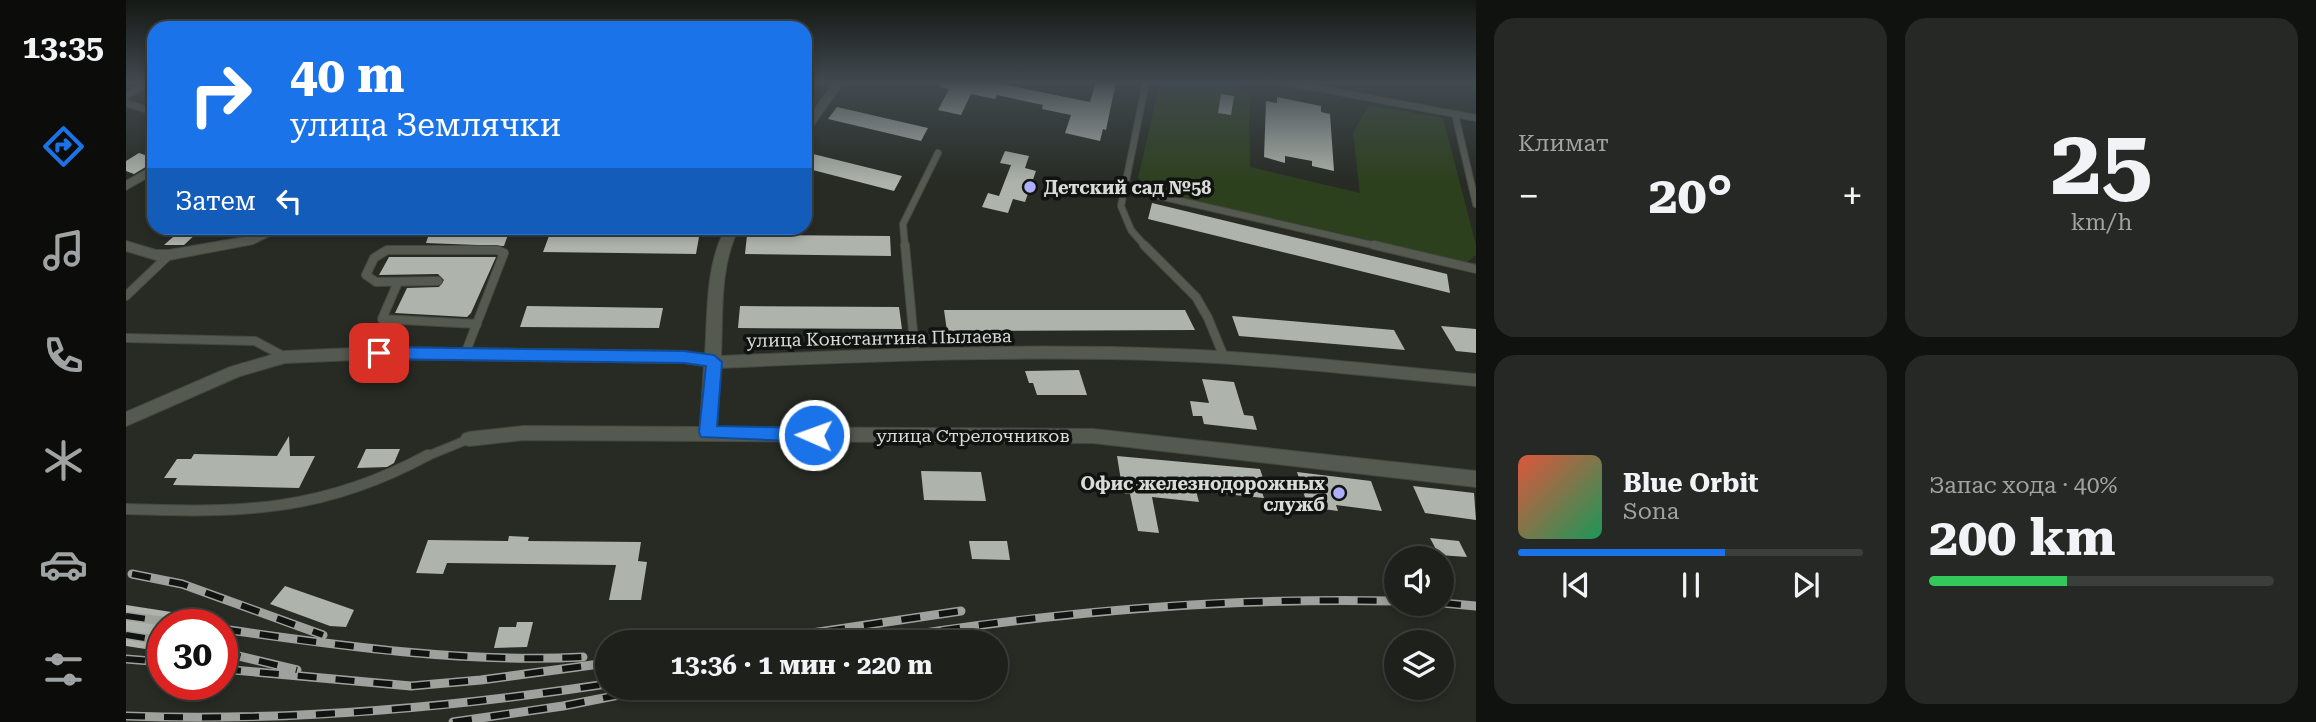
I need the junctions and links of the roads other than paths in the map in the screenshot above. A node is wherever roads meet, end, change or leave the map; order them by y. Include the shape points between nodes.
1 (1139, 116) edge
2 (1454, 116) edge
3 (938, 153) dead end
4 (147, 173) edge
5 (126, 186) edge
6 (1124, 188) junction
7 (1476, 204) edge
8 (264, 235) edge
9 (728, 235) edge
10 (126, 246) edge
11 (169, 255) junction
12 (1476, 269) edge
13 (438, 281) dead end
14 (398, 282) junction
15 (126, 296) edge
16 (477, 324) junction
17 (126, 338) edge
18 (915, 353) junction
19 (465, 354) junction
20 (285, 357) junction
21 (1224, 357) junction
22 (714, 362) junction
23 (1476, 380) edge
24 (126, 419) edge
25 (708, 432) junction
26 (469, 439) joint
27 (1476, 479) edge
28 (127, 510) edge

1 - 6 lane
2 - 7 lane
3 - 18 lane via 904,225
4 - 5 street
6 - 12 lane
6 - 21 lane via 1121,216 1199,300
8 - 11 street
9 - 22 street via 719,263
10 - 11 street
11 - 15 lane
13 - 14 lane
14 - 16 lane via 382,319
14 - 16 lane via 376,282 366,275 381,252 502,251 506,256
16 - 19 lane
17 - 20 lane via 255,341
18 - 21 street, улица Константина Пылаева
18 - 22 street, улица Константина Пылаева
19 - 20 street, улица Константина Пылаева
19 - 22 street, улица Константина Пылаева via 684,357
20 - 24 street, улица Константина Пылаева via 236,371
21 - 23 street, улица Константина Пылаева
22 - 25 street
25 - 26 street, улица Стрелочников via 501,434
25 - 27 street, улица Стрелочников via 1093,436
26 - 28 lane via 380,479 292,503 247,510

